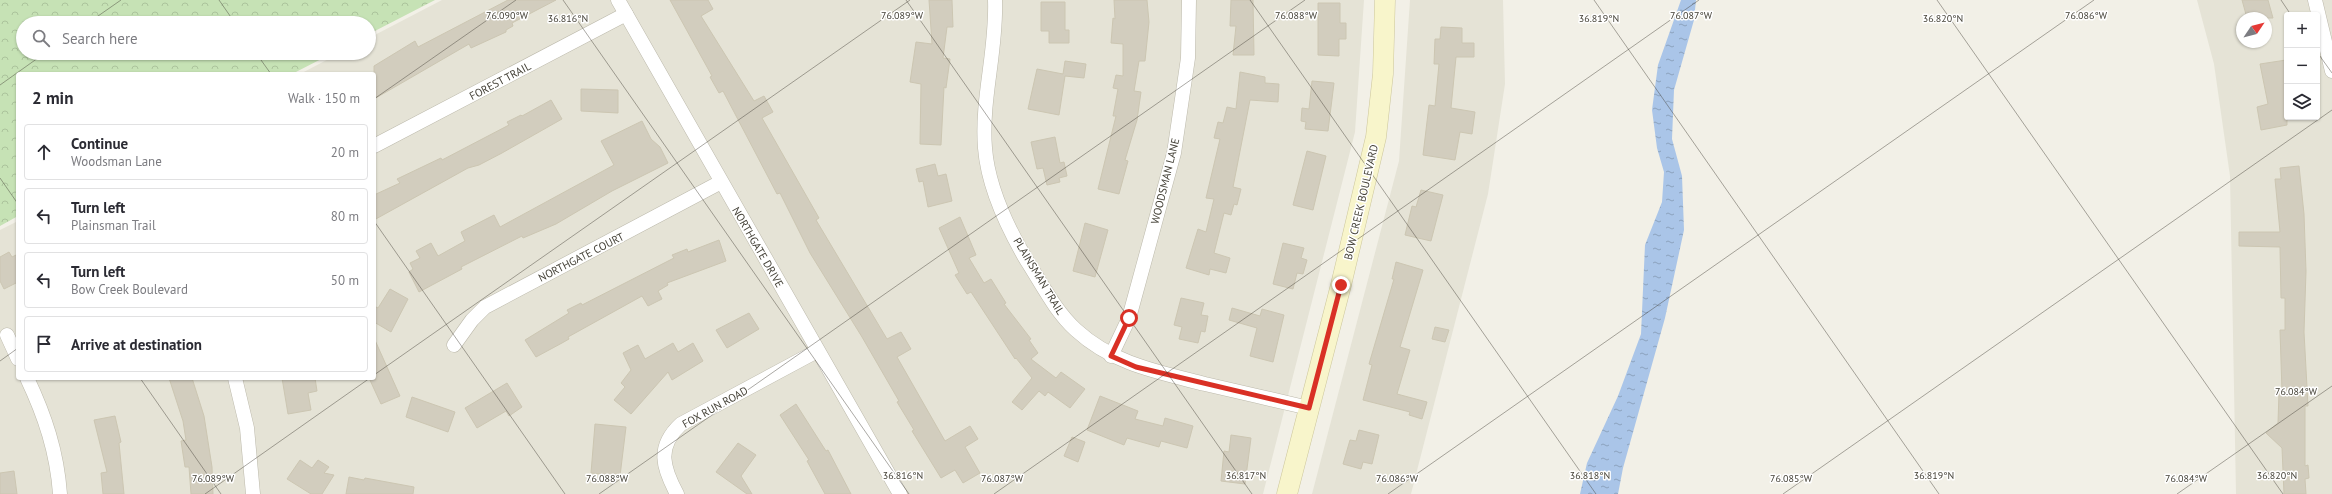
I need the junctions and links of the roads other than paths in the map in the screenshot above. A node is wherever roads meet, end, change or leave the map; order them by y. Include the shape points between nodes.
1 (618, 0) edge
2 (995, 0) edge
3 (1189, 0) edge
4 (1384, 0) edge
5 (2315, 0) edge
6 (626, 14) junction
7 (2328, 28) edge
8 (2332, 71) edge
9 (376, 145) edge
10 (721, 182) junction
11 (8, 334) edge
12 (454, 345) dead end
13 (817, 351) junction
14 (16, 354) edge
15 (1111, 356) junction
16 (28, 380) edge
17 (235, 380) edge
18 (1309, 408) junction
19 (60, 494) edge
20 (253, 494) edge
21 (678, 494) edge
22 (900, 494) edge
23 (1287, 494) edge

1 - 6 street, NORTHGATE DRIVE
2 - 15 street, PLAINSMAN TRAIL via 996,26 985,120 985,148 996,198 1023,253 1058,310 1075,330
3 - 15 street, WOODSMAN LANE via 1188,58 1174,153 1129,318
4 - 18 street, BOW CREEK BOULEVARD via 1383,74 1376,137
5 - 7 street
6 - 9 street, FOREST TRAIL
6 - 10 street, NORTHGATE DRIVE
7 - 8 street
10 - 12 street, NORTHGATE COURT via 485,307
10 - 13 street, NORTHGATE DRIVE
11 - 14 street
13 - 21 street, FOX RUN ROAD via 681,424 674,431 667,442 664,455 665,468
13 - 22 street, NORTHGATE DRIVE
15 - 18 street, PLAINSMAN TRAIL via 1136,367
16 - 19 street via 43,411 52,442
17 - 20 street via 247,428
18 - 23 street, BOW CREEK BOULEVARD

